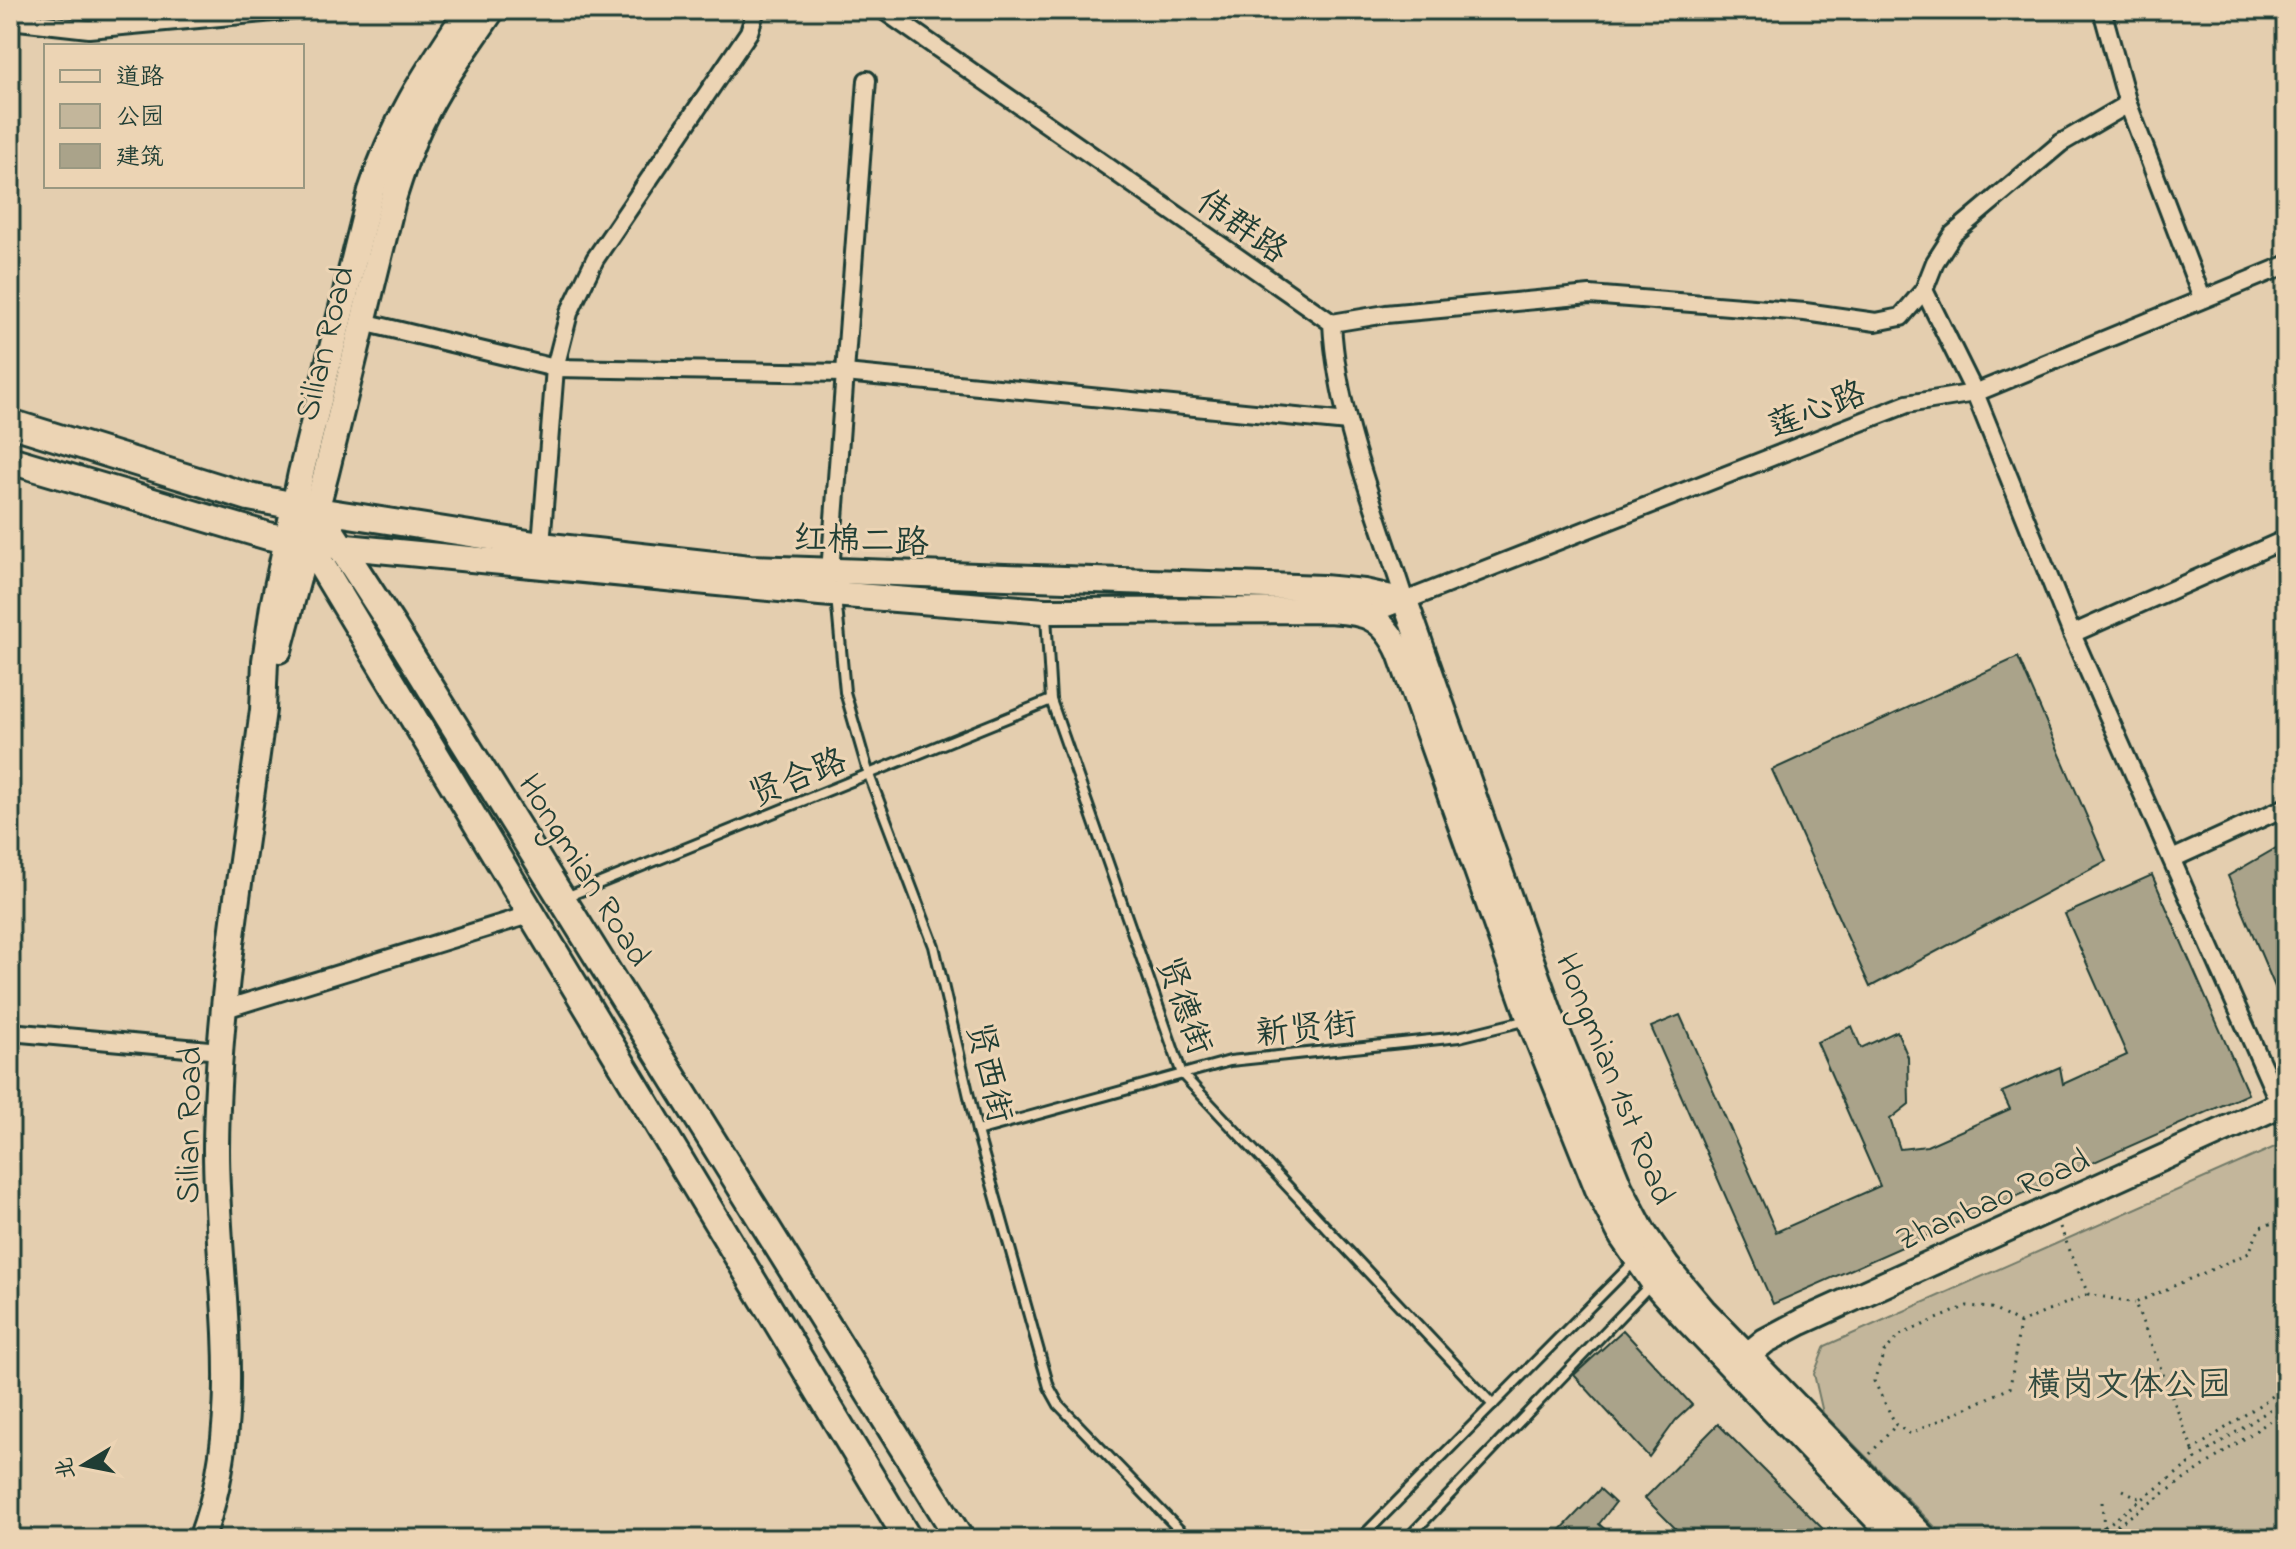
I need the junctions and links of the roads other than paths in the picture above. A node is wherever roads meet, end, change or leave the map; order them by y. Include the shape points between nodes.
1 (298, 10) edge
2 (468, 10) edge
3 (492, 10) edge
4 (756, 10) edge
5 (883, 10) edge
6 (2102, 10) edge
7 (10, 20) edge
8 (867, 80) dead end
9 (2128, 104) junction
10 (2286, 265) edge
11 (1924, 290) junction
12 (2202, 298) junction
13 (363, 322) junction
14 (1332, 323) junction
15 (555, 368) junction
16 (845, 373) junction
17 (1975, 393) junction
18 (1348, 422) junction
19 (10, 423) edge
20 (10, 460) edge
21 (306, 508) junction
22 (2286, 539) edge
23 (298, 542) junction
24 (541, 545) junction
25 (339, 547) junction
26 (833, 583) junction
27 (1405, 601) junction
28 (1045, 611) junction
29 (1369, 615) junction
30 (2072, 634) junction
31 (1051, 700) junction
32 (869, 775) junction
33 (2286, 807) edge
34 (2172, 859) junction
35 (562, 898) junction
36 (532, 914) junction
37 (225, 1009) junction
38 (1540, 1017) junction
39 (10, 1032) edge
40 (220, 1051) junction
41 (1182, 1074) junction
42 (2283, 1104) edge
43 (977, 1131) junction
44 (1637, 1259) junction
45 (1653, 1282) junction
46 (1740, 1362) junction
47 (1493, 1405) junction
48 (201, 1539) edge
49 (908, 1539) edge
50 (960, 1539) edge
51 (1188, 1539) edge
52 (1360, 1539) edge
53 (1407, 1539) edge
54 (1896, 1539) edge
55 (1925, 1539) edge

1 - 7 street via 89,29
2 - 21 main road, Silian Road via 417,85 383,154
3 - 13 main road, Silian Road via 441,87 406,158
4 - 15 street via 749,32 595,259 569,313
5 - 14 street, 伟群路
6 - 9 street
8 - 16 street
9 - 11 street via 2061,143 1953,234
9 - 12 street
10 - 12 street, 莲心路
11 - 14 street via 1901,317 1876,322 1590,295
11 - 17 street
12 - 17 street, 莲心路
13 - 15 street
13 - 21 main road, Silian Road
14 - 18 street
15 - 16 street
15 - 24 street
16 - 18 street
16 - 26 street
17 - 27 street, 莲心路 via 1907,404
17 - 30 street
18 - 27 street
19 - 21 main road via 249,497
20 - 23 main road
21 - 23 main road, Silian Road
21 - 24 main road, 红棉二路
21 - 25 main road, Hongmian Road
22 - 30 street
23 - 25 main road, 红棉二路
23 - 36 main road, Hongmian Road
23 - 37 main road, Silian Road via 263,710
24 - 26 main road, 红棉二路 via 750,568
25 - 26 main road, 红棉二路
25 - 35 main road, Hongmian Road
26 - 27 main road, 红棉二路 via 1323,588
26 - 28 main road, 红棉二路
26 - 32 lane, 贤西街 via 845,692
27 - 29 street, 莲心路
27 - 38 main road, Hongmian 1st Road
28 - 29 main road, 红棉二路
28 - 31 lane, 贤德街
29 - 38 main road, Hongmian 1st Road via 1383,625 1400,653
30 - 34 street
31 - 32 lane, 贤合路
31 - 41 lane, 贤德街
32 - 35 lane, 贤合路
32 - 43 lane, 贤西街 via 934,946
33 - 34 street
34 - 42 street
35 - 50 main road, Hongmian Road
36 - 37 street
36 - 49 main road, Hongmian Road
37 - 40 main road, Silian Road
38 - 41 lane, 新贤街 via 1459,1037 1230,1061
38 - 44 main road, Hongmian 1st Road via 1599,1192
38 - 46 main road, Hongmian 1st Road via 1643,1232
39 - 40 street
40 - 48 main road, Silian Road via 216,1151 227,1430
41 - 43 lane, 新贤街
41 - 47 lane, 贤德街
42 - 46 main road, Zhanbao Road via 1801,1322
43 - 51 lane, 贤西街 via 1049,1387 1059,1405
44 - 45 main road, Hongmian 1st Road
44 - 47 lane
45 - 46 main road, Hongmian 1st Road
45 - 53 lane
46 - 54 main road, Hongmian 1st Road
46 - 55 main road, Hongmian 1st Road
47 - 52 lane

